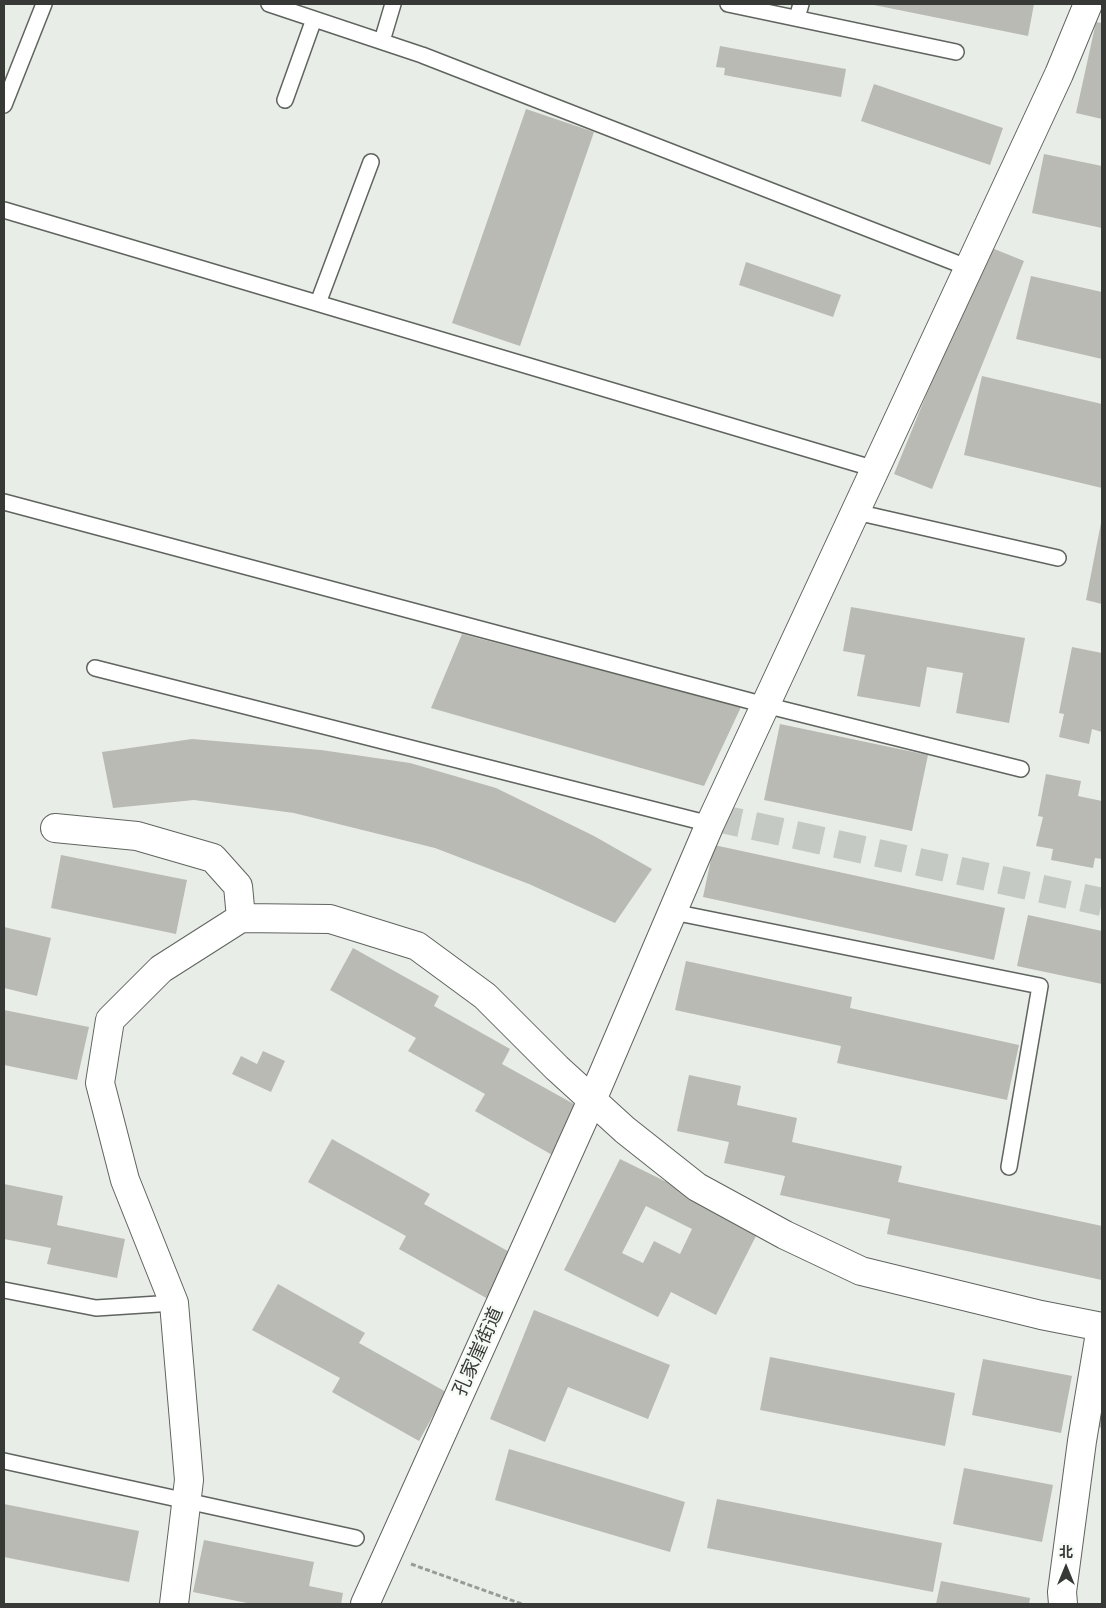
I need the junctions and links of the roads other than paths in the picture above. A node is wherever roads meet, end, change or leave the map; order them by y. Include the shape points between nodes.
1 (44, 4) edge
2 (269, 4) edge
3 (393, 4) edge
4 (728, 4) edge
5 (801, 4) edge
6 (1088, 4) edge
7 (796, 18) junction
8 (314, 19) junction
9 (382, 41) junction
10 (956, 52) dead end
11 (285, 100) dead end
12 (4, 105) edge
13 (371, 162) dead end
14 (4, 210) edge
15 (969, 268) junction
16 (318, 303) junction
17 (875, 469) junction
18 (4, 502) edge
19 (856, 512) junction
20 (1058, 558) dead end
21 (95, 668) dead end
22 (765, 705) junction
23 (1021, 769) dead end
24 (710, 824) junction
25 (55, 828) dead end
26 (673, 912) junction
27 (241, 918) junction
28 (592, 1100) junction
29 (1009, 1166) dead end
30 (4, 1290) edge
31 (174, 1303) junction
32 (1102, 1327) edge
33 (4, 1461) edge
34 (187, 1501) junction
35 (356, 1538) dead end
36 (174, 1604) edge
37 (365, 1604) edge
38 (1063, 1604) edge

1 - 12 lane
2 - 8 lane
3 - 9 lane
4 - 7 lane
5 - 7 lane
6 - 15 street, 孔家崖街道 via 1066,61
7 - 10 lane
8 - 9 lane
8 - 11 lane
9 - 15 lane
13 - 16 lane
14 - 16 lane
15 - 17 street, 孔家崖街道
16 - 17 lane
17 - 19 street, 孔家崖街道
18 - 22 lane
19 - 20 lane
19 - 22 street, 孔家崖街道
21 - 24 lane
22 - 23 lane
22 - 24 street, 孔家崖街道
24 - 26 street, 孔家崖街道
25 - 27 street via 137,836 213,858 238,886
26 - 28 street, 孔家崖街道
26 - 29 lane via 1040,986
27 - 28 street via 330,919 417,946 485,996
27 - 31 street via 161,970 110,1020 100,1084 125,1180
28 - 32 street via 697,1187 785,1236 861,1271
28 - 37 street, 孔家崖街道
30 - 31 lane via 96,1308
31 - 34 street via 189,1480
32 - 38 street via 1082,1440
33 - 34 lane
34 - 35 lane
34 - 36 street

